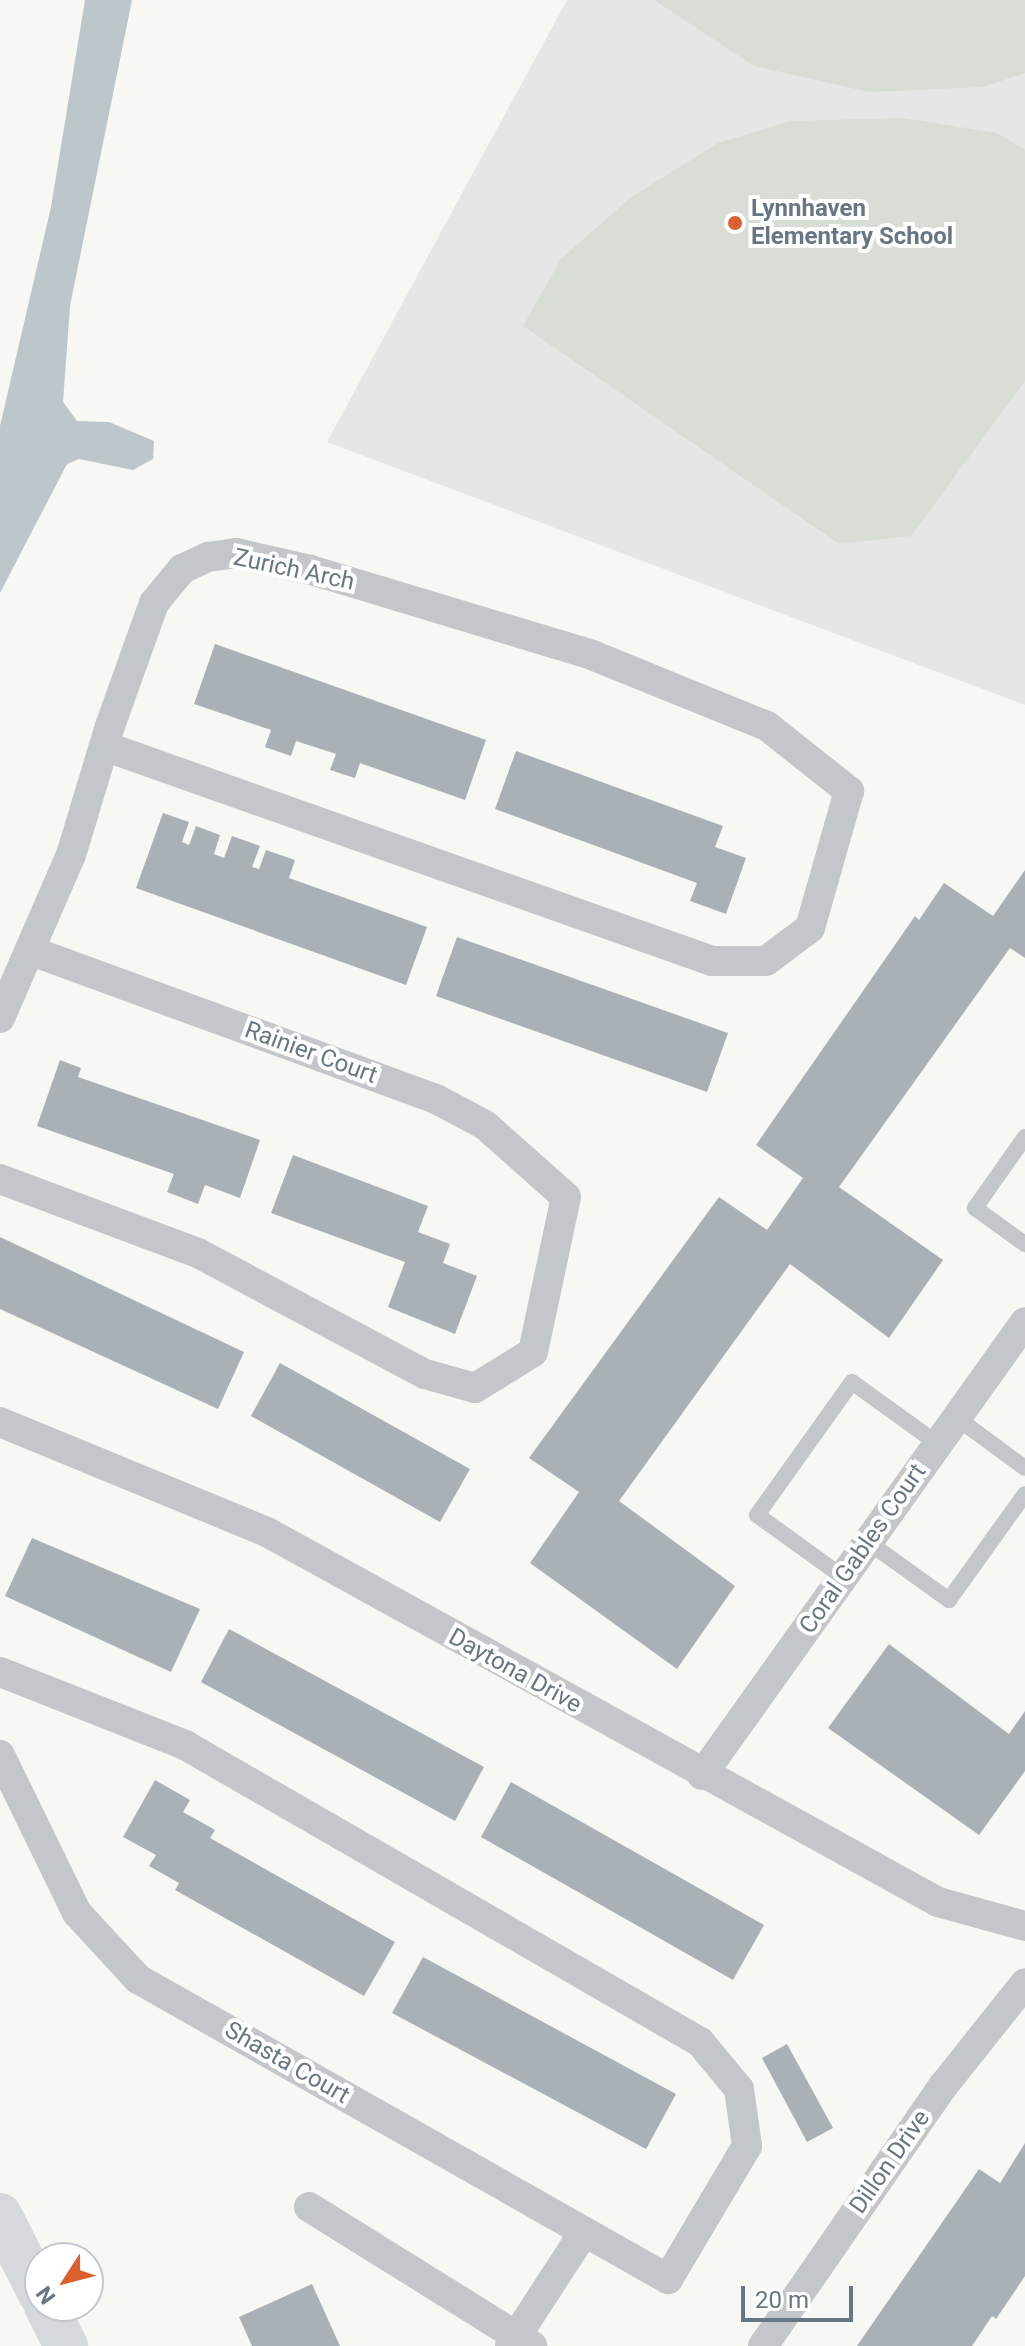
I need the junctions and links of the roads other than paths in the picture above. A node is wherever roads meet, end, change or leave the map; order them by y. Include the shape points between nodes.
1 (104, 746) junction
2 (32, 951) junction
3 (0, 1018) edge
4 (1025, 1137) edge
5 (0, 1179) edge
6 (1025, 1244) edge
7 (1025, 1322) edge
8 (957, 1418) junction
9 (0, 1422) edge
10 (938, 1444) junction
11 (1025, 1468) edge
12 (1025, 1494) edge
13 (868, 1542) junction
14 (843, 1577) junction
15 (0, 1672) edge
16 (0, 1755) edge
17 (702, 1775) junction
18 (1025, 1926) edge
19 (1025, 1983) edge
20 (309, 2207) dead end
21 (0, 2215) edge
22 (584, 2232) junction
23 (24, 2262) edge
24 (54, 2322) edge
25 (519, 2343) edge
26 (66, 2346) edge
27 (763, 2346) edge

1 - 1 street, Zurich Arch via 162,588 195,563 236,553 474,615 592,655 767,726 849,791 810,928 766,961 712,961
1 - 2 street, Zurich Arch
2 - 3 street, Zurich Arch
2 - 5 street, Rainier Court via 436,1099 485,1125 566,1197 533,1352 475,1388 425,1374 198,1253
4 - 6 lane via 975,1208
7 - 8 street, Coral Gables Court
8 - 10 street, Coral Gables Court
8 - 11 lane
9 - 17 street, Daytona Drive via 267,1532
10 - 13 street, Coral Gables Court
10 - 14 lane via 852,1382 826,1418 757,1515
12 - 13 lane via 949,1600
13 - 14 street, Coral Gables Court
14 - 17 street, Coral Gables Court
15 - 22 street, Shasta Court via 185,1745 700,2042 739,2089 747,2146 668,2279
16 - 22 street, Shasta Court via 77,1913 138,1979
17 - 18 street, Daytona Drive via 938,1902
19 - 27 street, Dillon Drive via 944,2085
20 - 25 street
21 - 23 highway
22 - 25 street
24 - 26 highway

